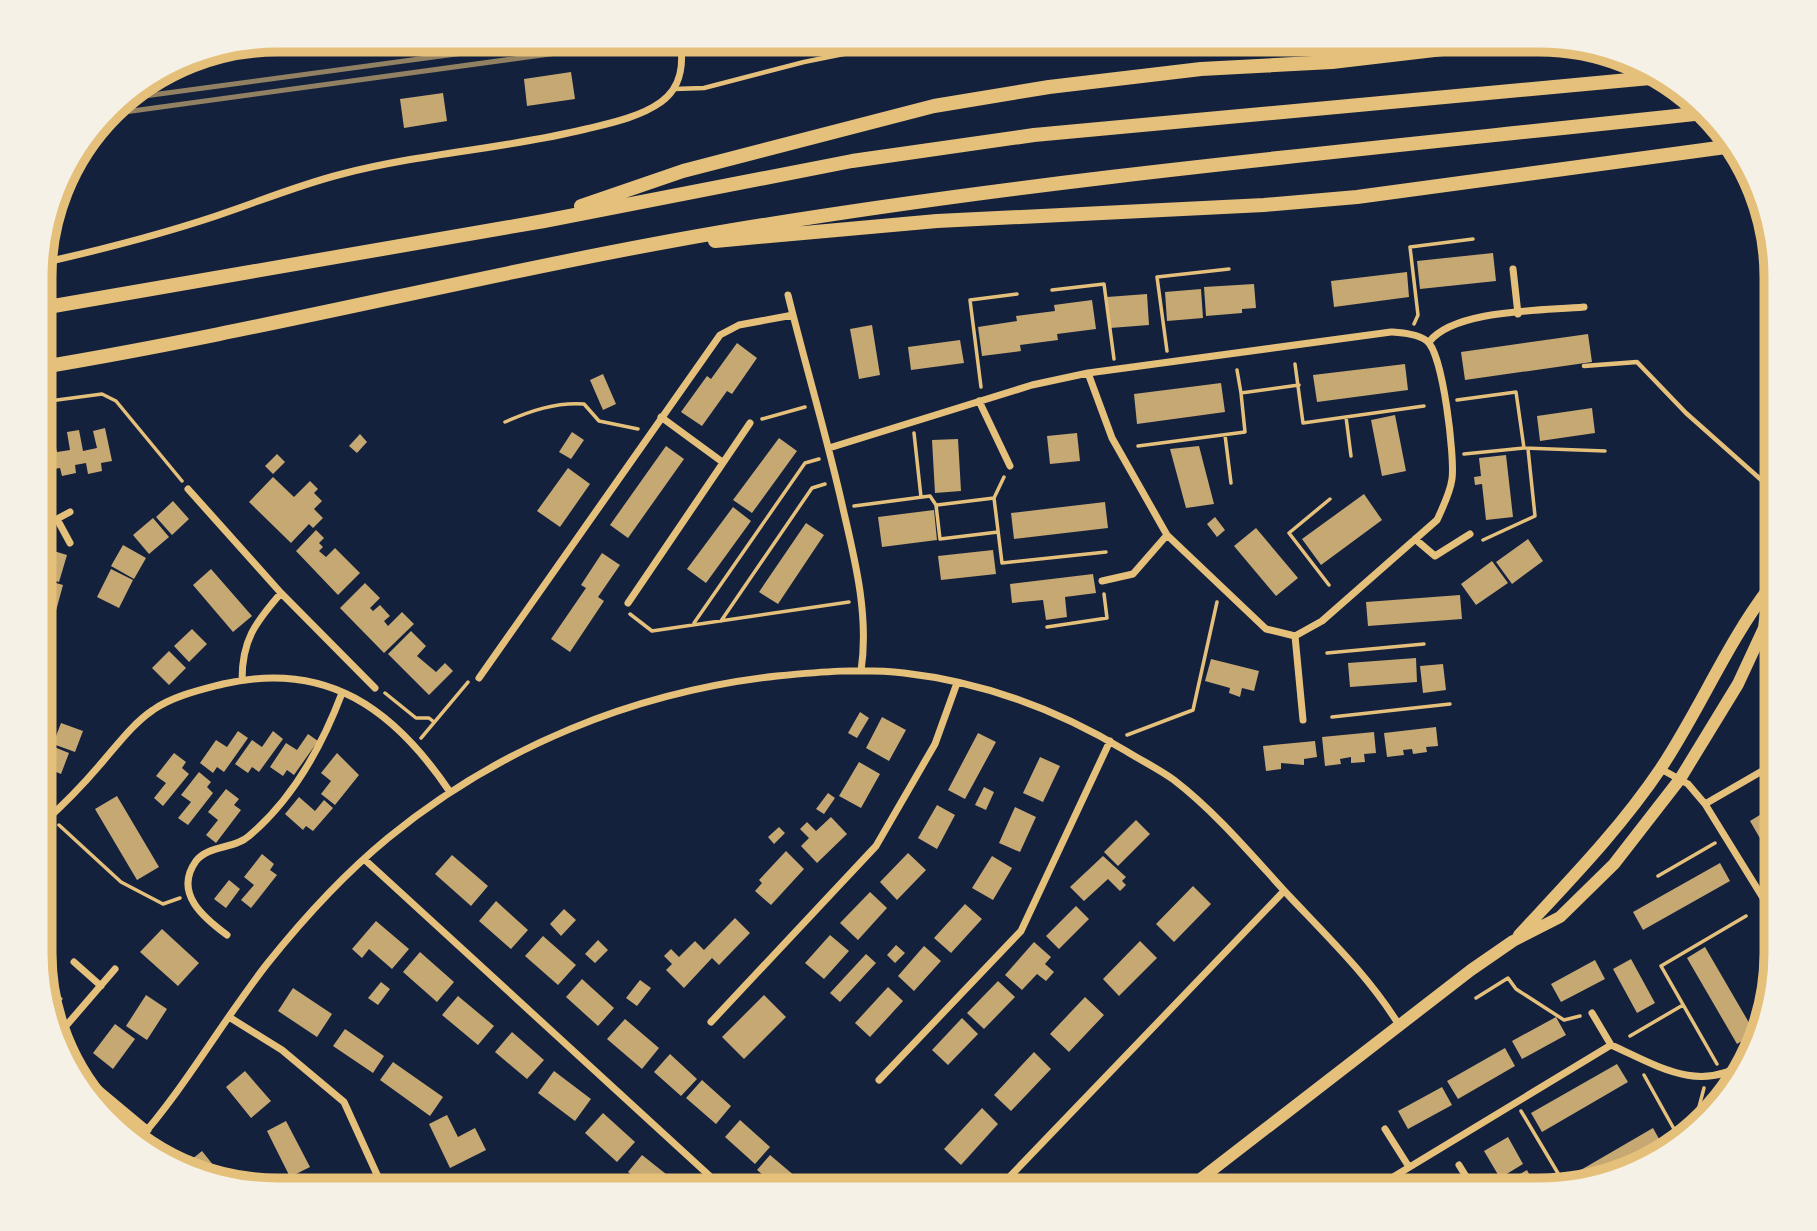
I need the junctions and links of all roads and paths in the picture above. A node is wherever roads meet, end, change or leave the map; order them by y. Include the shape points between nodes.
1 (682, 52) edge
2 (853, 52) edge
3 (1431, 52) edge
4 (1644, 79) edge
5 (674, 89) junction
6 (1695, 114) edge
7 (1722, 147) edge
8 (544, 220) junction
9 (1473, 239) dead end
10 (665, 244) junction
11 (53, 261) edge
12 (1228, 269) dead end
13 (1513, 269) dead end
14 (1052, 290) dead end
15 (1017, 294) dead end
16 (788, 295) dead end
17 (52, 306) edge
18 (1584, 307) dead end
19 (1518, 314) junction
20 (793, 315) junction
21 (1409, 334) junction
22 (1429, 342) junction
23 (1168, 360) junction
24 (1296, 364) dead end
25 (52, 365) edge
26 (1584, 366) dead end
27 (1115, 368) junction
28 (1237, 370) dead end
29 (1088, 373) junction
30 (1298, 385) junction
31 (1241, 393) junction
32 (981, 400) junction
33 (52, 401) edge
34 (1444, 402) junction
35 (817, 403) junction
36 (1424, 406) dead end
37 (661, 417) junction
38 (1346, 417) junction
39 (505, 422) dead end
40 (912, 422) junction
41 (750, 423) joint
42 (1225, 435) junction
43 (649, 436) junction
44 (1138, 446) dead end
45 (1526, 448) junction
46 (1605, 451) dead end
47 (830, 452) junction
48 (1351, 456) dead end
49 (1452, 456) junction
50 (721, 461) junction
51 (1010, 466) joint
52 (837, 480) junction
53 (1764, 483) edge
54 (1231, 484) dead end
55 (188, 489) joint
56 (921, 497) junction
57 (993, 498) junction
58 (1330, 499) dead end
59 (936, 505) junction
60 (843, 507) junction
61 (70, 512) dead end
62 (57, 519) junction
63 (52, 522) edge
64 (998, 532) junction
65 (1470, 534) dead end
66 (1167, 535) junction
67 (1415, 539) junction
68 (1477, 542) dead end
69 (70, 543) dead end
70 (1106, 552) dead end
71 (1102, 581) joint
72 (1329, 585) dead end
73 (281, 593) junction
74 (1764, 595) edge
75 (861, 600) junction
76 (628, 603) joint
77 (1217, 603) dead end
78 (721, 621) junction
79 (693, 625) junction
80 (1047, 627) dead end
81 (1764, 628) edge
82 (1295, 636) junction
83 (1424, 644) dead end
84 (1327, 653) dead end
85 (861, 671) junction
86 (479, 678) joint
87 (243, 680) junction
88 (957, 683) junction
89 (375, 688) joint
90 (342, 693) junction
91 (1450, 704) dead end
92 (1332, 717) dead end
93 (1303, 720) dead end
94 (434, 722) junction
95 (1127, 735) dead end
96 (1110, 741) junction
97 (416, 745) junction
98 (1661, 769) junction
99 (1764, 771) edge
100 (1680, 779) junction
101 (450, 792) junction
102 (1706, 804) junction
103 (52, 815) edge
104 (52, 819) edge
105 (1717, 842) dead end
106 (364, 859) junction
107 (1658, 876) dead end
108 (1284, 891) junction
109 (189, 895) junction
110 (1764, 899) edge
111 (1746, 916) dead end
112 (227, 935) dead end
113 (1513, 941) junction
114 (74, 962) dead end
115 (115, 969) dead end
116 (100, 986) junction
117 (1476, 998) dead end
118 (1683, 1005) junction
119 (1592, 1013) joint
120 (229, 1017) junction
121 (711, 1022) dead end
122 (1399, 1025) junction
123 (65, 1027) edge
124 (1630, 1037) dead end
125 (1611, 1045) junction
126 (1632, 1054) junction
127 (1718, 1065) dead end
128 (1733, 1068) edge
129 (1706, 1078) junction
130 (879, 1080) dead end
131 (97, 1087) edge
132 (1516, 1102) junction
133 (1697, 1114) edge
134 (1385, 1129) dead end
135 (148, 1130) junction
136 (1676, 1132) edge
137 (144, 1134) edge
138 (1459, 1165) dead end
139 (1409, 1167) junction
140 (1560, 1177) edge
141 (379, 1178) edge
142 (712, 1178) edge
143 (1008, 1178) edge
144 (1202, 1178) edge
145 (1391, 1178) edge
146 (1467, 1178) edge

1 - 5 street
2 - 5 lane via 705,88
3 - 8 highway via 1201,69 934,106 670,174
4 - 8 highway via 1034,135 852,161
5 - 11 street via 661,102 602,125 526,144 424,156 342,173 217,216
6 - 10 highway via 1002,189
7 - 10 highway via 1357,197 1141,213 937,220 766,239
8 - 17 highway
9 - 21 path via 1410,247 1418,315
10 - 25 highway via 180,344
12 - 23 path via 1157,277
13 - 19 street
14 - 27 path via 1104,284
15 - 32 path via 970,300
16 - 20 street
18 - 19 street
19 - 22 street via 1458,321 1436,332
20 - 35 street
20 - 37 street via 739,325 720,335
21 - 22 street
21 - 23 street via 1365,334
22 - 34 street via 1438,358
23 - 27 street
24 - 30 path
26 - 53 lane via 1637,362 1686,414
27 - 29 street
28 - 31 path
29 - 32 street
29 - 66 street via 1112,438
30 - 31 path
30 - 38 path via 1303,423
31 - 42 path via 1245,432
32 - 40 street
32 - 51 street
33 - 55 path via 102,394 117,401
34 - 45 path via 1516,392
34 - 49 street
35 - 41 path
35 - 47 street
36 - 38 path
37 - 43 street
37 - 50 street
38 - 48 path
39 - 43 path via 548,406 584,404 599,421 637,428
40 - 47 street
40 - 56 path
41 - 50 street
42 - 44 path
42 - 54 path
43 - 86 street
45 - 46 path
45 - 49 path
45 - 68 path via 1535,516
47 - 52 street
47 - 79 path via 805,463
49 - 67 street via 1447,498 1437,520
50 - 76 street
51 - 57 path
52 - 60 street
52 - 78 path via 812,488
55 - 73 street
56 - 59 path via 930,496
56 - 60 path
57 - 59 path
57 - 64 path
58 - 72 path via 1289,533
59 - 64 path via 940,539
60 - 75 street
61 - 62 street
62 - 63 street
62 - 69 street
64 - 70 path via 1002,563
65 - 67 street via 1435,556
66 - 71 street via 1133,574
66 - 82 street via 1266,629
67 - 82 street via 1322,621
71 - 80 path via 1107,618
73 - 87 street via 256,621 242,654
73 - 89 street
74 - 98 main road via 1743,622
75 - 78 path
75 - 85 street
76 - 79 path via 623,609 652,631
77 - 95 path via 1193,710
78 - 79 path
81 - 100 main road via 1743,673
82 - 93 street
83 - 84 path
85 - 88 street
85 - 101 street via 719,683 652,699 567,729
86 - 94 path via 471,679
87 - 90 street via 317,682
87 - 103 street via 196,691 154,709
88 - 96 street via 1008,695
88 - 121 street via 935,744 876,846
89 - 94 path via 416,718
90 - 97 street via 366,705
90 - 109 street via 309,765 247,839 197,860
91 - 92 path
94 - 97 path
96 - 108 street via 1174,780 1229,830
96 - 130 street via 1021,931
97 - 101 street
98 - 100 street
98 - 113 main road via 1605,842
99 - 102 street
100 - 102 street
100 - 113 main road via 1614,864 1560,917
101 - 106 street
102 - 110 street
104 - 109 path via 136,892 163,904
105 - 107 path
106 - 120 street via 315,906
106 - 142 street
108 - 122 street via 1343,953
108 - 143 street
109 - 112 street via 201,916
111 - 118 path via 1661,966
113 - 122 main road
114 - 116 street
115 - 116 street
116 - 123 street
117 - 119 path via 1508,978 1516,989 1564,1020
118 - 124 path
118 - 127 path
119 - 125 street
120 - 135 street
120 - 141 street via 282,1050 344,1102
122 - 144 main road
125 - 126 street
125 - 132 street
126 - 129 street via 1695,1079
126 - 136 path
128 - 129 street
129 - 133 path
131 - 135 street
132 - 139 street
132 - 140 path
134 - 139 street
135 - 137 street
138 - 146 street
139 - 145 street

